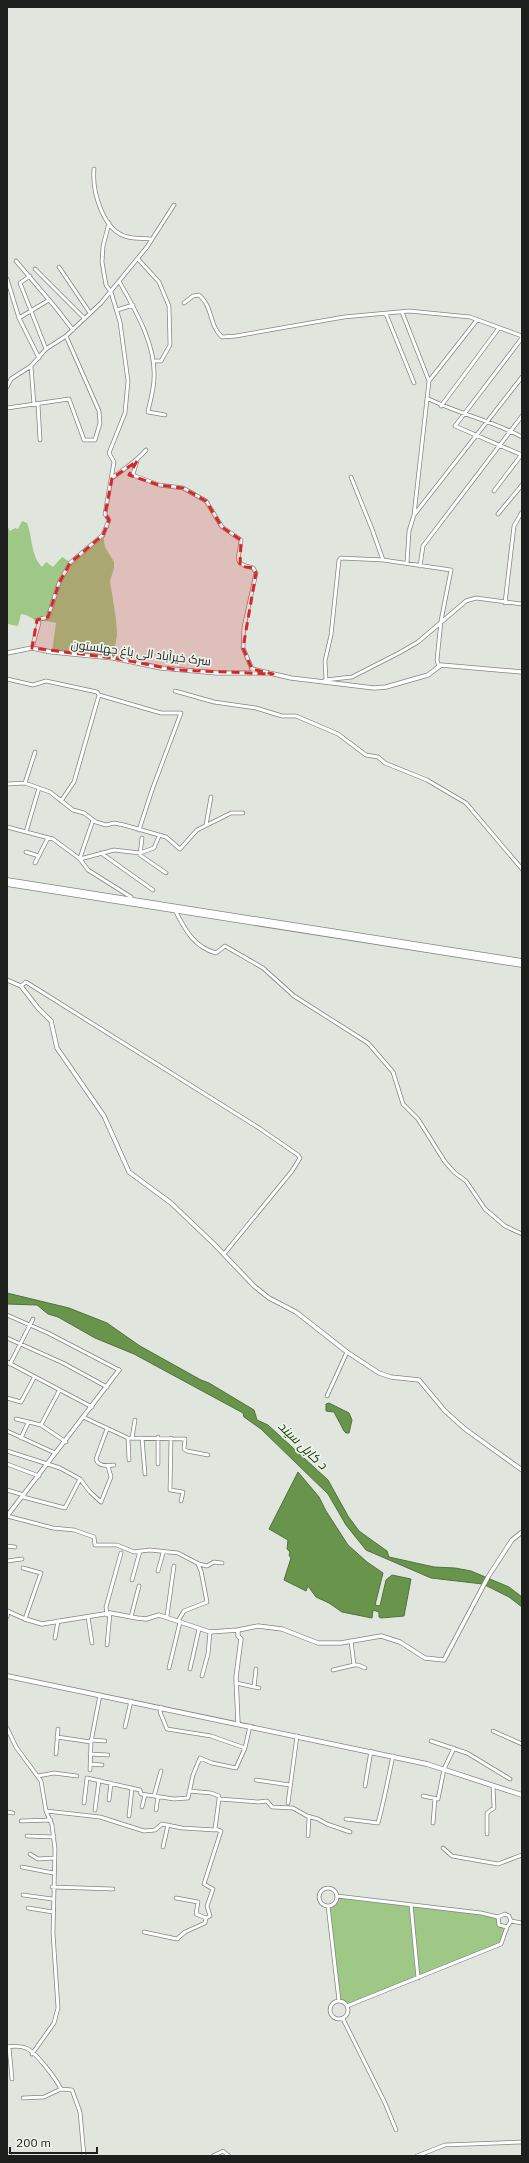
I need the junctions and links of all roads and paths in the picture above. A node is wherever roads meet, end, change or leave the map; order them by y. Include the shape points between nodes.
1 (94, 169) dead end
2 (174, 205) dead end
3 (109, 224) junction
4 (152, 239) junction
5 (138, 259) junction
6 (16, 261) dead end
7 (59, 267) dead end
8 (35, 269) dead end
9 (30, 276) junction
10 (7, 279) edge
11 (119, 281) junction
12 (111, 292) junction
13 (49, 300) junction
14 (184, 303) dead end
15 (133, 305) junction
16 (117, 310) junction
17 (31, 312) junction
18 (402, 312) junction
19 (90, 313) junction
20 (386, 314) junction
21 (19, 318) junction
22 (84, 318) junction
23 (476, 320) junction
24 (499, 328) junction
25 (73, 330) junction
26 (66, 336) junction
27 (522, 337) edge
28 (46, 349) junction
29 (39, 358) junction
30 (154, 361) junction
31 (31, 366) junction
32 (522, 377) edge
33 (429, 381) junction
34 (414, 382) dead end
35 (7, 387) edge
36 (427, 398) junction
37 (36, 404) junction
38 (441, 406) junction
39 (7, 408) edge
40 (465, 413) junction
41 (165, 415) dead end
42 (522, 416) edge
43 (488, 421) junction
44 (510, 431) junction
45 (477, 434) junction
46 (522, 437) edge
47 (40, 440) dead end
48 (500, 444) junction
49 (146, 450) dead end
50 (522, 455) edge
51 (137, 461) junction
52 (351, 477) dead end
53 (112, 478) junction
54 (522, 485) edge
55 (494, 491) dead end
56 (522, 512) edge
57 (498, 514) dead end
58 (414, 515) junction
59 (383, 560) junction
60 (407, 563) junction
61 (420, 566) junction
62 (505, 603) junction
63 (522, 604) edge
64 (441, 621) junction
65 (32, 648) junction
66 (7, 653) edge
67 (439, 667) junction
68 (252, 669) joint
69 (522, 672) edge
70 (273, 674) junction
71 (7, 679) edge
72 (326, 680) junction
73 (316, 681) junction
74 (175, 692) dead end
75 (99, 695) junction
76 (35, 752) dead end
77 (25, 783) junction
78 (7, 784) edge
79 (39, 788) junction
80 (211, 797) dead end
81 (62, 801) junction
82 (243, 813) dead end
83 (93, 820) junction
84 (206, 824) junction
85 (7, 827) edge
86 (139, 830) junction
87 (26, 832) junction
88 (159, 836) junction
89 (48, 838) junction
90 (142, 838) dead end
91 (26, 852) dead end
92 (101, 853) junction
93 (140, 853) junction
94 (39, 856) junction
95 (80, 858) junction
96 (35, 863) dead end
97 (522, 869) edge
98 (166, 873) dead end
99 (7, 880) edge
100 (7, 884) edge
101 (153, 890) dead end
102 (131, 897) dead end
103 (175, 910) junction
104 (522, 962) edge
105 (522, 965) edge
106 (7, 980) edge
107 (22, 986) junction
108 (522, 1234) edge
109 (224, 1254) junction
110 (7, 1315) edge
111 (33, 1319) dead end
112 (30, 1326) junction
113 (7, 1338) edge
114 (20, 1344) junction
115 (347, 1352) junction
116 (9, 1363) edge
117 (119, 1370) joint
118 (34, 1378) junction
119 (107, 1387) junction
120 (59, 1391) junction
121 (328, 1396) dead end
122 (7, 1398) edge
123 (92, 1408) junction
124 (83, 1416) junction
125 (16, 1419) dead end
126 (135, 1420) dead end
127 (28, 1423) junction
128 (42, 1425) junction
129 (107, 1429) junction
130 (7, 1431) edge
131 (158, 1437) junction
132 (21, 1438) junction
133 (128, 1438) junction
134 (132, 1438) junction
135 (142, 1438) junction
136 (171, 1438) junction
137 (66, 1442) junction
138 (7, 1451) edge
139 (55, 1453) junction
140 (208, 1455) dead end
141 (129, 1460) dead end
142 (7, 1464) edge
143 (47, 1464) junction
144 (158, 1464) dead end
145 (114, 1465) dead end
146 (108, 1466) junction
147 (522, 1470) edge
148 (145, 1474) dead end
149 (39, 1476) junction
150 (80, 1479) junction
151 (7, 1490) edge
152 (23, 1496) junction
153 (181, 1501) dead end
154 (7, 1516) edge
155 (522, 1532) edge
156 (7, 1546) edge
157 (15, 1547) dead end
158 (140, 1551) junction
159 (121, 1553) dead end
160 (164, 1553) junction
161 (22, 1559) dead end
162 (7, 1561) edge
163 (222, 1563) dead end
164 (198, 1564) junction
165 (174, 1566) dead end
166 (23, 1568) dead end
167 (158, 1571) dead end
168 (132, 1580) dead end
169 (139, 1586) dead end
170 (8, 1611) edge
171 (109, 1614) junction
172 (131, 1616) junction
173 (166, 1616) junction
174 (7, 1617) edge
175 (88, 1618) junction
176 (25, 1619) junction
177 (58, 1620) junction
178 (179, 1621) junction
179 (199, 1629) junction
180 (238, 1630) junction
181 (210, 1632) junction
182 (55, 1638) dead end
183 (351, 1642) junction
184 (92, 1643) dead end
185 (107, 1645) dead end
186 (354, 1665) junction
187 (169, 1668) dead end
188 (365, 1668) dead end
189 (256, 1669) dead end
190 (190, 1670) dead end
191 (333, 1670) dead end
192 (7, 1676) edge
193 (202, 1676) dead end
194 (236, 1683) junction
195 (254, 1687) junction
196 (259, 1688) dead end
197 (100, 1695) junction
198 (131, 1701) junction
199 (161, 1707) junction
200 (238, 1723) junction
201 (250, 1726) junction
202 (125, 1727) dead end
203 (7, 1728) edge
204 (58, 1729) dead end
205 (493, 1731) dead end
206 (11, 1735) junction
207 (7, 1736) edge
208 (297, 1736) junction
209 (57, 1737) junction
210 (91, 1741) junction
211 (105, 1741) dead end
212 (431, 1741) dead end
213 (522, 1744) edge
214 (245, 1748) junction
215 (454, 1748) junction
216 (371, 1751) junction
217 (56, 1754) dead end
218 (90, 1754) junction
219 (108, 1754) dead end
220 (393, 1756) junction
221 (90, 1764) junction
222 (102, 1765) dead end
223 (444, 1769) junction
224 (90, 1770) dead end
225 (161, 1771) dead end
226 (38, 1776) junction
227 (77, 1776) dead end
228 (510, 1779) dead end
229 (99, 1780) junction
230 (256, 1780) dead end
231 (112, 1783) junction
232 (290, 1785) junction
233 (365, 1786) dead end
234 (493, 1786) junction
235 (132, 1788) junction
236 (189, 1791) junction
237 (144, 1795) junction
238 (522, 1795) edge
239 (423, 1796) dead end
240 (156, 1797) junction
241 (435, 1798) junction
242 (219, 1799) junction
243 (109, 1800) dead end
244 (84, 1803) dead end
245 (288, 1803) dead end
246 (142, 1807) dead end
247 (95, 1810) dead end
248 (156, 1810) dead end
249 (46, 1811) junction
250 (7, 1812) edge
251 (13, 1813) dead end
252 (129, 1816) dead end
253 (309, 1817) junction
254 (346, 1819) dead end
255 (51, 1820) junction
256 (21, 1821) dead end
257 (433, 1823) dead end
258 (168, 1825) junction
259 (215, 1830) junction
260 (350, 1832) dead end
261 (487, 1834) dead end
262 (27, 1836) dead end
263 (308, 1836) dead end
264 (54, 1837) junction
265 (163, 1847) dead end
266 (443, 1848) dead end
267 (30, 1854) dead end
268 (522, 1855) edge
269 (54, 1858) junction
270 (22, 1867) dead end
271 (53, 1873) junction
272 (52, 1887) junction
273 (113, 1890) dead end
274 (23, 1895) dead end
275 (337, 1896) junction
276 (176, 1898) dead end
277 (52, 1899) junction
278 (411, 1905) junction
279 (328, 1906) junction
280 (28, 1908) dead end
281 (53, 1912) junction
282 (206, 1918) junction
283 (498, 1918) junction
284 (511, 1921) junction
285 (522, 1923) edge
286 (507, 1927) junction
287 (144, 1932) dead end
288 (418, 1978) junction
289 (339, 2001) junction
290 (347, 2006) junction
291 (343, 2019) junction
292 (8, 2047) edge
293 (32, 2054) junction
294 (12, 2079) dead end
295 (61, 2089) junction
296 (23, 2098) dead end
297 (396, 2130) dead end
298 (522, 2142) edge
299 (7, 2154) edge
300 (423, 2155) edge
301 (10, 2156) edge
302 (84, 2156) edge
303 (213, 2156) edge
304 (229, 2156) edge
305 (417, 2156) edge

1 - 3 street via 95,187
2 - 4 street
3 - 4 street via 126,237
3 - 12 street via 102,262 106,285
4 - 5 street
5 - 11 street
5 - 30 street via 159,282 169,306 170,345 161,361
6 - 9 street
7 - 19 street
8 - 22 street
9 - 13 street
9 - 17 street via 20,283
10 - 21 street
11 - 12 street
11 - 15 street
12 - 16 street
12 - 19 street
13 - 17 street
13 - 25 street
14 - 20 street via 199,295 205,300 217,333 222,337 344,317
15 - 16 street
15 - 30 street
16 - 53 street via 128,381 125,413 109,453 114,462
17 - 21 street
17 - 28 street
18 - 20 street
18 - 23 street via 426,311
18 - 33 street
19 - 22 street
20 - 34 street
21 - 29 street
22 - 25 street
23 - 24 street
23 - 33 street
24 - 27 street
24 - 38 street
25 - 26 street
26 - 28 street
26 - 37 street via 99,411 100,423 95,440 84,440 69,399
27 - 40 street
28 - 29 street
29 - 31 street
30 - 41 street via 154,379 148,412
31 - 35 street via 11,379
31 - 37 street
32 - 43 street
33 - 36 street
36 - 38 street
36 - 58 street
37 - 39 street
37 - 47 street
38 - 40 street
40 - 43 street
40 - 45 street via 455,426
42 - 44 street
43 - 44 street
43 - 45 street
44 - 46 street
44 - 48 street
45 - 48 street
45 - 58 street
48 - 50 street
48 - 61 street via 422,546
49 - 51 street
50 - 55 street
51 - 53 street via 123,468
51 - 68 street via 132,474 159,485 183,488 206,501 222,527 241,540 239,563 253,568 256,573 244,627 243,648
52 - 59 street
53 - 65 street via 105,514 109,520 103,535 70,562 58,583 48,617 37,620 39,623
54 - 57 street
56 - 62 street via 514,526
58 - 60 street via 409,531
59 - 60 street
59 - 72 street via 339,560 331,635 325,661
60 - 61 street
61 - 64 street via 452,570
62 - 63 street
62 - 64 street via 476,598 466,601
64 - 67 street via 437,660
64 - 72 street via 418,642 359,674
65 - 66 street, سرک خیرآباد الی باغ چهلستون
65 - 70 street, سرک خیرآباد الی باغ چهلستون via 113,658 177,670
67 - 69 street, سرک خیرآباد الی باغ چهلستون via 452,665
67 - 73 street, سرک خیرآباد الی باغ چهلستون via 428,675 386,687 374,688
68 - 70 street, سرک خیرآباد الی باغ چهلستون
70 - 73 street, سرک خیرآباد الی باغ چهلستون
71 - 75 street via 33,685 46,681 96,692
72 - 73 street
74 - 97 street via 214,702 256,708 282,716 296,716 338,734 366,755 378,757 385,763 426,780 466,803
75 - 81 street via 74,782
75 - 86 street via 161,713 181,714
76 - 77 street
77 - 78 street
77 - 79 street
79 - 81 street
79 - 87 street
80 - 84 street
81 - 83 street
82 - 84 street via 231,813
83 - 86 street via 106,825 114,823
83 - 95 street
84 - 88 street via 192,834 180,849 170,840
85 - 87 street
86 - 88 street
87 - 89 street
88 - 93 street via 154,848
89 - 94 street
89 - 95 street
90 - 93 street
91 - 94 street
92 - 93 street via 114,850
92 - 95 street
92 - 101 street
93 - 98 street via 140,856
94 - 96 street
95 - 102 street via 88,870
99 - 104 main road
100 - 103 main road
103 - 105 main road
103 - 108 street via 188,933 200,947 216,953 225,946 237,951 273,976 294,996 368,1043 393,1072 403,1104 422,1124 445,1162 454,1173 466,1181 486,1210 505,1226
106 - 107 street
107 - 109 street via 51,1021 57,1048 104,1116 125,1167 142,1184 171,1203
107 - 109 street via 26,982 89,1020 298,1155 300,1158 292,1171
109 - 115 street via 269,1298 296,1312
110 - 112 street
111 - 112 street
112 - 114 street
112 - 117 street
113 - 114 street
114 - 116 street
114 - 119 street
115 - 121 street
115 - 147 street via 379,1373 419,1380 464,1429
116 - 118 street
117 - 119 street
118 - 120 street
118 - 122 street via 21,1402
119 - 123 street
120 - 123 street
120 - 128 street
123 - 124 street
124 - 129 street
124 - 137 street
125 - 127 street
126 - 134 street
127 - 128 street
127 - 132 street
128 - 137 street
129 - 133 street
129 - 146 street via 96,1459 100,1464
130 - 132 street
131 - 135 street
131 - 136 street
131 - 144 street
132 - 139 street
133 - 134 street
133 - 141 street
134 - 135 street
135 - 148 street
136 - 140 street via 185,1439 184,1449 187,1451
136 - 153 street via 170,1490 183,1492
137 - 139 street
138 - 143 street
139 - 143 street
142 - 149 street
143 - 149 street
143 - 150 street
145 - 146 street
146 - 150 street via 111,1478 101,1502
149 - 152 street
150 - 152 street via 65,1508
151 - 152 street
152 - 154 street
154 - 158 street via 80,1532 94,1537 96,1545 117,1545 134,1552
155 - 183 street via 512,1540 488,1577 445,1658 425,1658 400,1642 380,1636
156 - 157 street
158 - 160 street
158 - 168 street
159 - 171 street via 106,1607
160 - 164 street via 178,1553
160 - 167 street
161 - 162 street
163 - 164 street via 214,1562 208,1566
164 - 178 street via 207,1602 184,1611
165 - 173 street
166 - 176 street via 41,1573
169 - 172 street
170 - 174 street
170 - 176 street
171 - 172 street
171 - 175 street
171 - 185 street
172 - 173 street via 146,1619 159,1615
173 - 178 street
175 - 177 street
175 - 184 street
176 - 177 street via 42,1624
177 - 182 street
178 - 179 street
178 - 187 street
179 - 181 street
179 - 190 street
180 - 181 street
180 - 183 street via 258,1626 282,1629 318,1643
180 - 194 street via 241,1639
181 - 193 street
183 - 186 street
186 - 188 street via 358,1664
186 - 191 street
189 - 195 street
192 - 197 main road
194 - 195 street
194 - 200 street
195 - 196 street
197 - 198 main road
197 - 210 street
198 - 199 main road
198 - 202 street
199 - 200 main road
199 - 214 street via 160,1712 167,1730 211,1736
200 - 201 main road
201 - 208 main road
201 - 214 street
203 - 206 street
204 - 209 street
205 - 213 street
206 - 207 street
206 - 226 street via 16,1747
208 - 216 main road
208 - 232 street
209 - 210 street
209 - 217 street
210 - 211 street
210 - 218 street
212 - 215 street
214 - 236 street via 236,1768 200,1758
215 - 223 street
215 - 228 street
216 - 220 main road
216 - 233 street
218 - 219 street
218 - 221 street
220 - 223 main road
220 - 254 street via 378,1823
221 - 222 street
221 - 224 street
223 - 234 main road
223 - 241 street via 439,1798
225 - 240 street
226 - 227 street via 54,1773
226 - 249 street
229 - 231 street
229 - 244 street via 86,1778
229 - 247 street
230 - 232 street
231 - 235 street
231 - 243 street
232 - 245 street
234 - 238 main road
234 - 261 street via 494,1808 487,1813
235 - 237 street via 141,1790 141,1794
235 - 252 street
236 - 240 street via 188,1798
236 - 242 street via 211,1793 219,1796
237 - 240 street
237 - 246 street
239 - 241 street
240 - 248 street
241 - 257 street
242 - 253 street via 267,1801 272,1807 293,1808
242 - 259 street
249 - 255 street
249 - 258 street via 100,1817 144,1831 155,1830 162,1824
250 - 251 street
253 - 260 street
253 - 263 street
255 - 256 street
255 - 264 street
258 - 259 street
258 - 265 street
259 - 282 street via 220,1831 204,1884 214,1889 207,1906 210,1916
262 - 264 street
264 - 269 street
266 - 268 street via 452,1856 498,1864
267 - 269 street via 38,1859
269 - 271 street
270 - 271 street
271 - 272 street
272 - 273 street
272 - 277 street
274 - 277 street
275 - 278 street
275 - 279 street via 335,1903
275 - 279 street via 331,1888 321,1890 319,1901
276 - 282 street via 198,1902 196,1914
277 - 281 street
278 - 283 street via 481,1913
278 - 288 street
279 - 289 street
280 - 281 street
281 - 293 street via 58,2008 54,2023
282 - 287 street via 206,1923 176,1939
283 - 284 street via 504,1914 509,1916
283 - 286 street via 499,1925
284 - 285 street
284 - 286 street
286 - 288 street via 501,1944
288 - 290 street
289 - 290 street
289 - 291 street via 332,2004 329,2011 332,2017
290 - 291 street via 348,2013
291 - 297 street
292 - 293 street via 24,2047
292 - 294 street
293 - 295 street via 44,2064
295 - 296 street via 44,2096
295 - 302 street via 72,2090 80,2112
298 - 300 street via 445,2145
299 - 301 street
300 - 305 street
303 - 304 street via 224,2151

